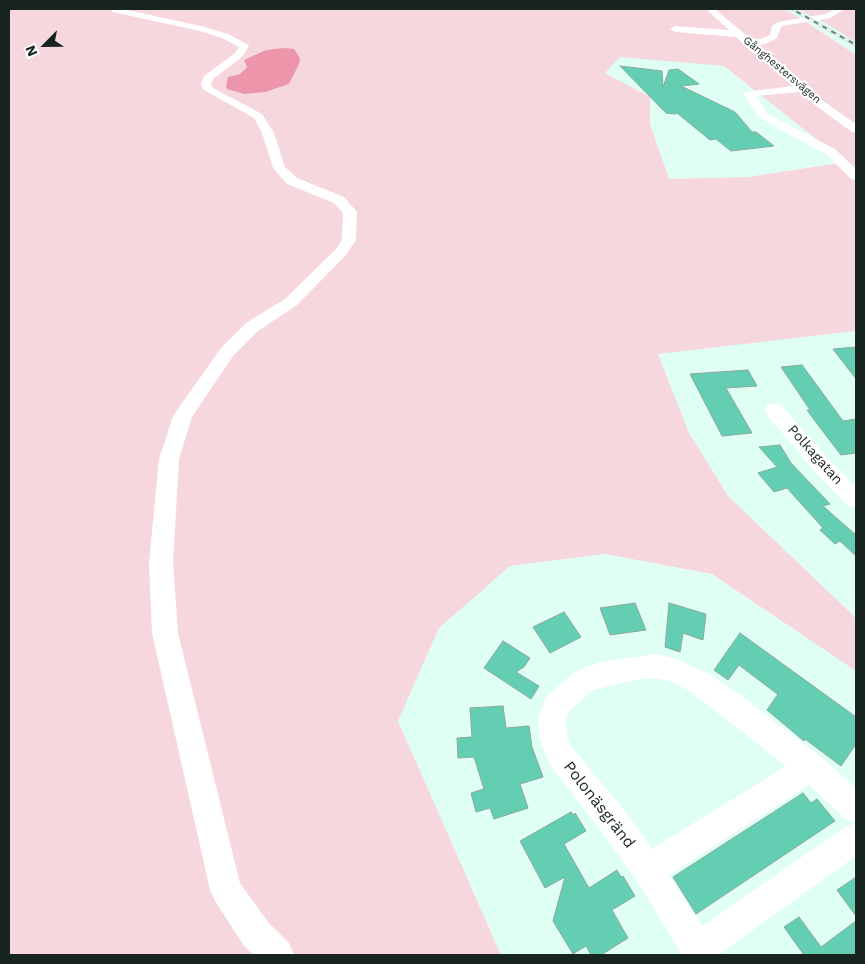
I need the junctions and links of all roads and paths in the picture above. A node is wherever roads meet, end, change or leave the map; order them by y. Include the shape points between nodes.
1 (113, 9) edge
2 (710, 9) edge
3 (841, 9) edge
4 (675, 29) dead end
5 (739, 34) junction
6 (749, 43) junction
7 (802, 88) junction
8 (856, 128) edge
9 (856, 176) edge
10 (774, 410) dead end
11 (856, 500) edge
12 (811, 767) junction
13 (856, 808) edge
14 (856, 838) edge
15 (648, 870) junction
16 (699, 952) edge
17 (277, 955) edge

1 - 17 street via 202,29 244,46 239,55 208,78 206,85 209,90 258,116 268,133 279,168 292,181 339,200 350,212 349,240 341,252 291,302 252,327 227,352 183,416 170,459 161,563 165,633 226,890 256,934
2 - 5 street, Gånghestersvägen
3 - 6 street via 827,16 781,24 774,36 763,42
4 - 5 street
5 - 6 street, Gånghestersvägen
6 - 7 street, Gånghestersvägen
7 - 8 street, Gånghestersvägen
7 - 9 street via 749,94 764,116 831,152
10 - 11 street, Polkagatan
12 - 13 street, Polonäsgränd
12 - 15 street
12 - 15 street, Polonäsgränd via 726,701 676,671 656,666 635,668 584,681 557,704 552,719 553,737 572,772
14 - 16 street, Polonäsgränd
15 - 16 street, Polonäsgränd

